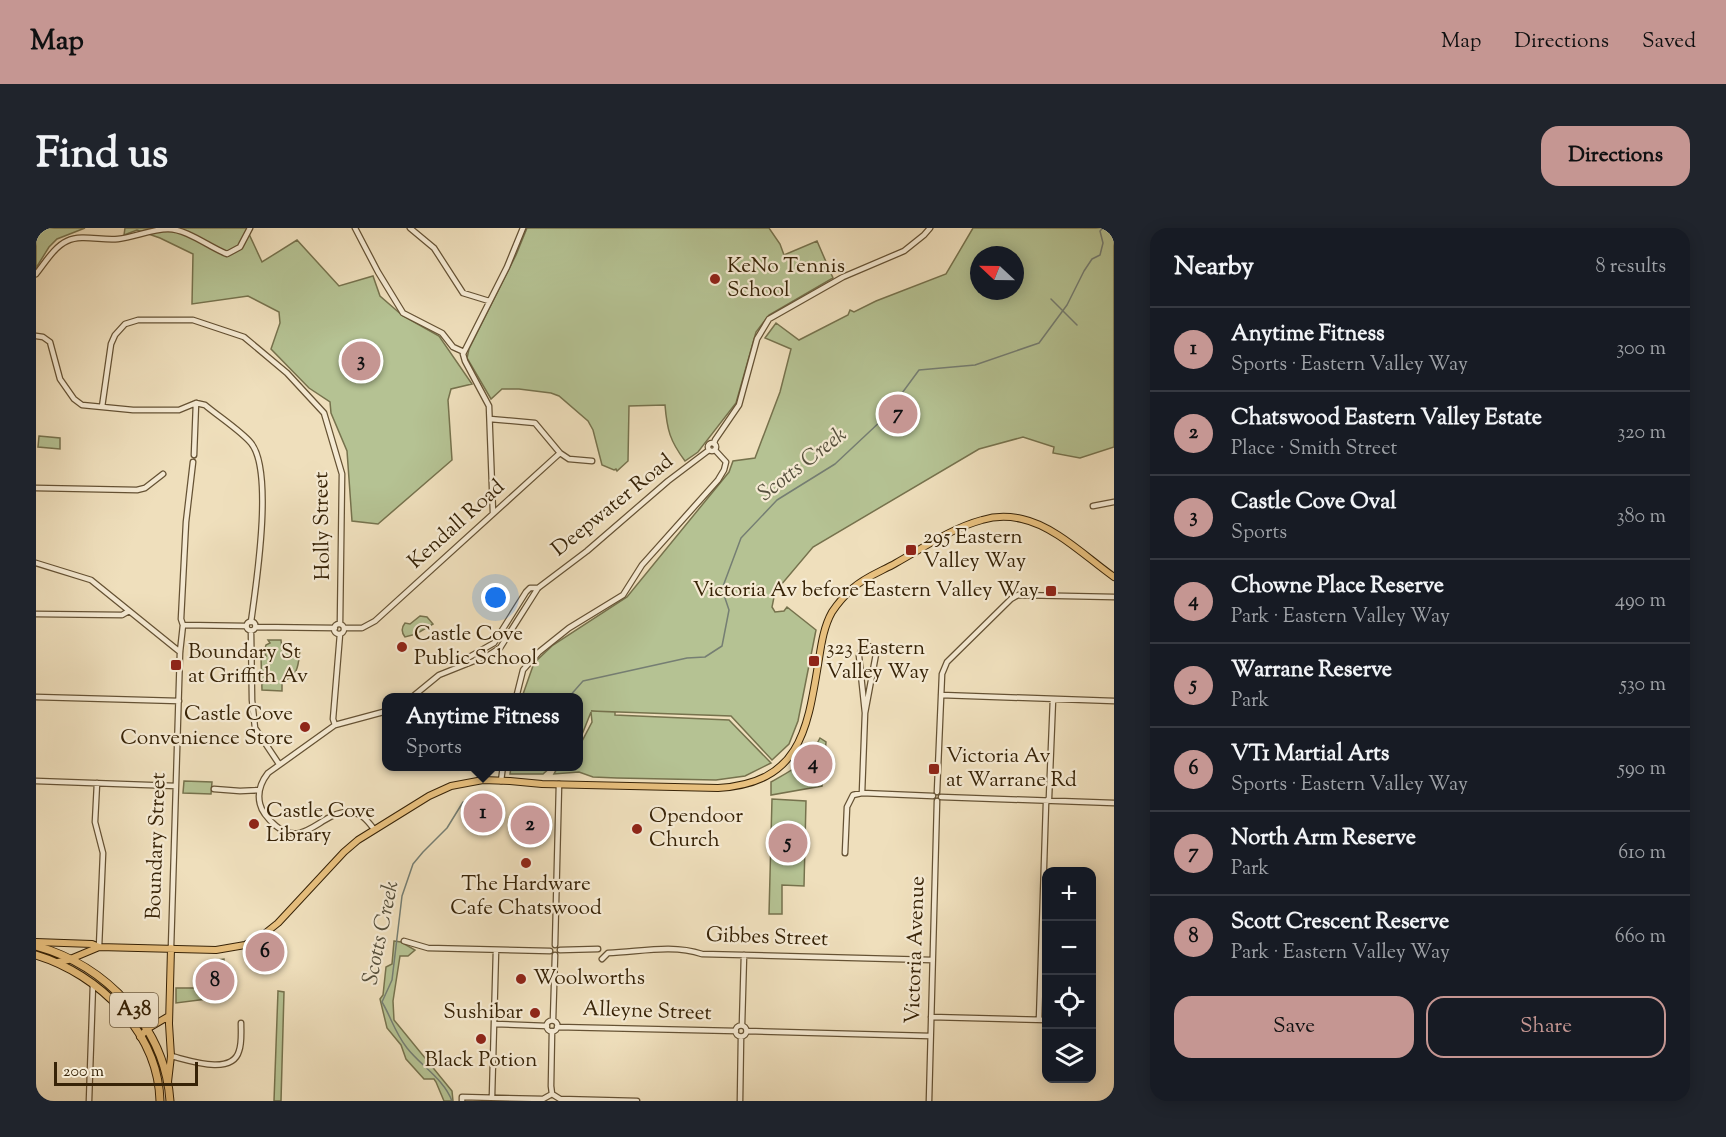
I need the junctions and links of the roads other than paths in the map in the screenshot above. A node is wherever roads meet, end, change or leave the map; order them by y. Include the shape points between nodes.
1 (250, 228) edge
2 (354, 228) edge
3 (410, 228) edge
4 (513, 228) edge
5 (930, 228) edge
6 (522, 230) edge
7 (36, 274) edge
8 (489, 301) junction
9 (36, 336) edge
10 (464, 352) junction
11 (196, 403) junction
12 (102, 407) junction
13 (490, 419) junction
14 (712, 450) junction
15 (560, 453) junction
16 (194, 455) dead end
17 (592, 461) dead end
18 (193, 462) dead end
19 (163, 474) dead end
20 (36, 488) edge
21 (1114, 502) edge
22 (1093, 506) dead end
23 (491, 515) junction
24 (36, 563) edge
25 (1114, 577) edge
26 (538, 588) junction
27 (1114, 597) edge
28 (129, 611) junction
29 (36, 614) edge
30 (251, 621) junction
31 (340, 624) junction
32 (183, 625) junction
33 (246, 626) junction
34 (334, 628) junction
35 (344, 628) junction
36 (253, 629) junction
37 (340, 634) junction
38 (180, 652) junction
39 (462, 664) junction
40 (417, 693) edge
41 (517, 693) edge
42 (941, 695) junction
43 (36, 697) edge
44 (1053, 699) junction
45 (179, 701) junction
46 (1114, 701) edge
47 (382, 712) edge
48 (865, 713) junction
49 (335, 725) junction
50 (279, 764) junction
51 (502, 771) edge
52 (36, 781) edge
53 (501, 781) junction
54 (97, 783) junction
55 (559, 784) junction
56 (176, 786) junction
57 (214, 789) dead end
58 (259, 790) junction
59 (862, 793) junction
60 (937, 797) junction
61 (1048, 801) junction
62 (1114, 803) edge
63 (374, 829) junction
64 (845, 853) dead end
65 (404, 941) dead end
66 (36, 942) edge
67 (555, 945) junction
68 (36, 946) edge
69 (99, 947) junction
70 (171, 948) junction
71 (598, 949) dead end
72 (496, 950) junction
73 (560, 950) junction
74 (550, 951) junction
75 (36, 955) edge
76 (555, 955) junction
77 (744, 955) junction
78 (71, 959) junction
79 (602, 959) dead end
80 (932, 960) junction
81 (58, 962) junction
82 (93, 983) junction
83 (169, 1016) junction
84 (931, 1017) junction
85 (553, 1020) junction
86 (1039, 1020) joint
87 (241, 1023) dead end
88 (494, 1024) junction
89 (741, 1025) junction
90 (546, 1026) junction
91 (558, 1027) junction
92 (147, 1029) junction
93 (552, 1031) junction
94 (736, 1031) junction
95 (747, 1031) junction
96 (741, 1036) junction
97 (930, 1036) junction
98 (140, 1037) junction
99 (171, 1056) junction
100 (168, 1084) junction
101 (552, 1094) junction
102 (492, 1097) junction
103 (89, 1101) edge
104 (160, 1101) edge
105 (170, 1101) edge
106 (462, 1101) edge
107 (616, 1101) edge
108 (637, 1101) edge
109 (740, 1101) edge
110 (928, 1101) edge

1 - 7 street via 240,247 227,254 169,229 118,239 77,239 58,247
2 - 10 street via 403,313 442,333 453,347
3 - 8 street via 434,248 463,293
4 - 6 street
5 - 14 street via 904,250 843,277 769,319 760,331 739,405
6 - 8 street
8 - 10 street
9 - 12 street via 50,342 60,379 74,399 82,405
10 - 13 street via 465,361 488,401
11 - 12 street via 178,410
11 - 16 street
11 - 30 street via 205,405 252,444 260,460 263,493
12 - 31 street, Holly Street via 115,334 125,324 138,320 193,320 244,337 298,383 324,413 342,474
13 - 15 street via 534,423
13 - 23 street via 494,508
14 - 26 street, Deepwater Road via 668,481
14 - 41 street via 726,462 718,480 642,565 623,595 569,628 539,652 523,670
15 - 17 street via 569,459
15 - 23 street, Kendall Road
18 - 32 street, Boundary Street via 186,522
19 - 20 street via 137,490
21 - 22 street
23 - 35 street, Kendall Road via 375,621 362,628
24 - 28 street via 90,580
25 - 55 main road via 1037,523 1005,517 975,522 859,583 844,596 825,631 802,736 792,754 771,773 747,783 718,788
26 - 39 street, Deepwater Road via 526,592 494,643
26 - 39 street, Deepwater Road via 500,648 489,656
27 - 42 street, Victoria Avenue via 1014,596 946,662
28 - 29 street via 122,615
28 - 38 street
30 - 33 street
30 - 36 street
31 - 34 street
31 - 35 street
32 - 33 street
32 - 38 street, Boundary Street
33 - 36 street
34 - 36 street
34 - 37 street
35 - 37 street
36 - 50 street via 255,728
37 - 49 street
38 - 45 street, Boundary Street
39 - 40 street, Deepwater Road via 439,675
42 - 44 street
42 - 60 street, Victoria Avenue
43 - 45 street
44 - 46 street
44 - 61 street
45 - 56 street, Boundary Street
47 - 49 street
48 - 48 street via 859,656 862,648 869,646 876,654
48 - 59 street
49 - 50 street
50 - 58 street
51 - 53 street
52 - 54 street
53 - 55 main road
53 - 63 main road via 451,786
54 - 56 street
54 - 69 street via 95,822 103,853
55 - 67 street
56 - 70 street, Boundary Street
57 - 58 street
58 - 63 street via 266,816 287,833 304,832 350,812 366,819
59 - 60 street
59 - 64 street via 853,795 847,807
60 - 61 street
60 - 80 street, Victoria Avenue
61 - 62 street
61 - 86 street
63 - 70 main road via 344,852 278,923 254,941 227,949
65 - 72 street via 428,948
66 - 69 main road
67 - 73 street
67 - 74 street
68 - 78 highway, A38
69 - 70 main road
69 - 78 main road
70 - 83 main road, Boundary Street
71 - 73 street
72 - 74 street
72 - 88 street
73 - 76 street
74 - 76 street
75 - 81 highway, A38
76 - 85 street
77 - 79 street, Gibbes Street via 648,949 609,953
77 - 80 street, Gibbes Street
77 - 89 street
78 - 81 main road
78 - 92 highway, A38 via 115,990
80 - 84 street, Victoria Avenue
81 - 82 highway, A38
82 - 98 highway, A38 via 117,1006
82 - 103 street
83 - 92 main road
83 - 99 main road, Boundary Street
84 - 86 street
84 - 97 street, Victoria Avenue
85 - 90 street
85 - 91 street
87 - 99 street via 239,1053 226,1064
88 - 90 street
88 - 102 street
89 - 94 street
89 - 95 street
90 - 93 street
91 - 93 street
91 - 94 street, Alleyne Street
92 - 98 main road
92 - 100 highway, A38
93 - 101 street
94 - 96 street
95 - 96 street
95 - 97 street
96 - 109 street
97 - 110 street, Victoria Avenue
98 - 104 highway, A38 via 153,1068
99 - 100 main road, Boundary Street
100 - 105 highway, Boundary Street / A38
101 - 102 street via 543,1099
101 - 107 street via 560,1099
102 - 106 street via 462,1097
107 - 108 street

